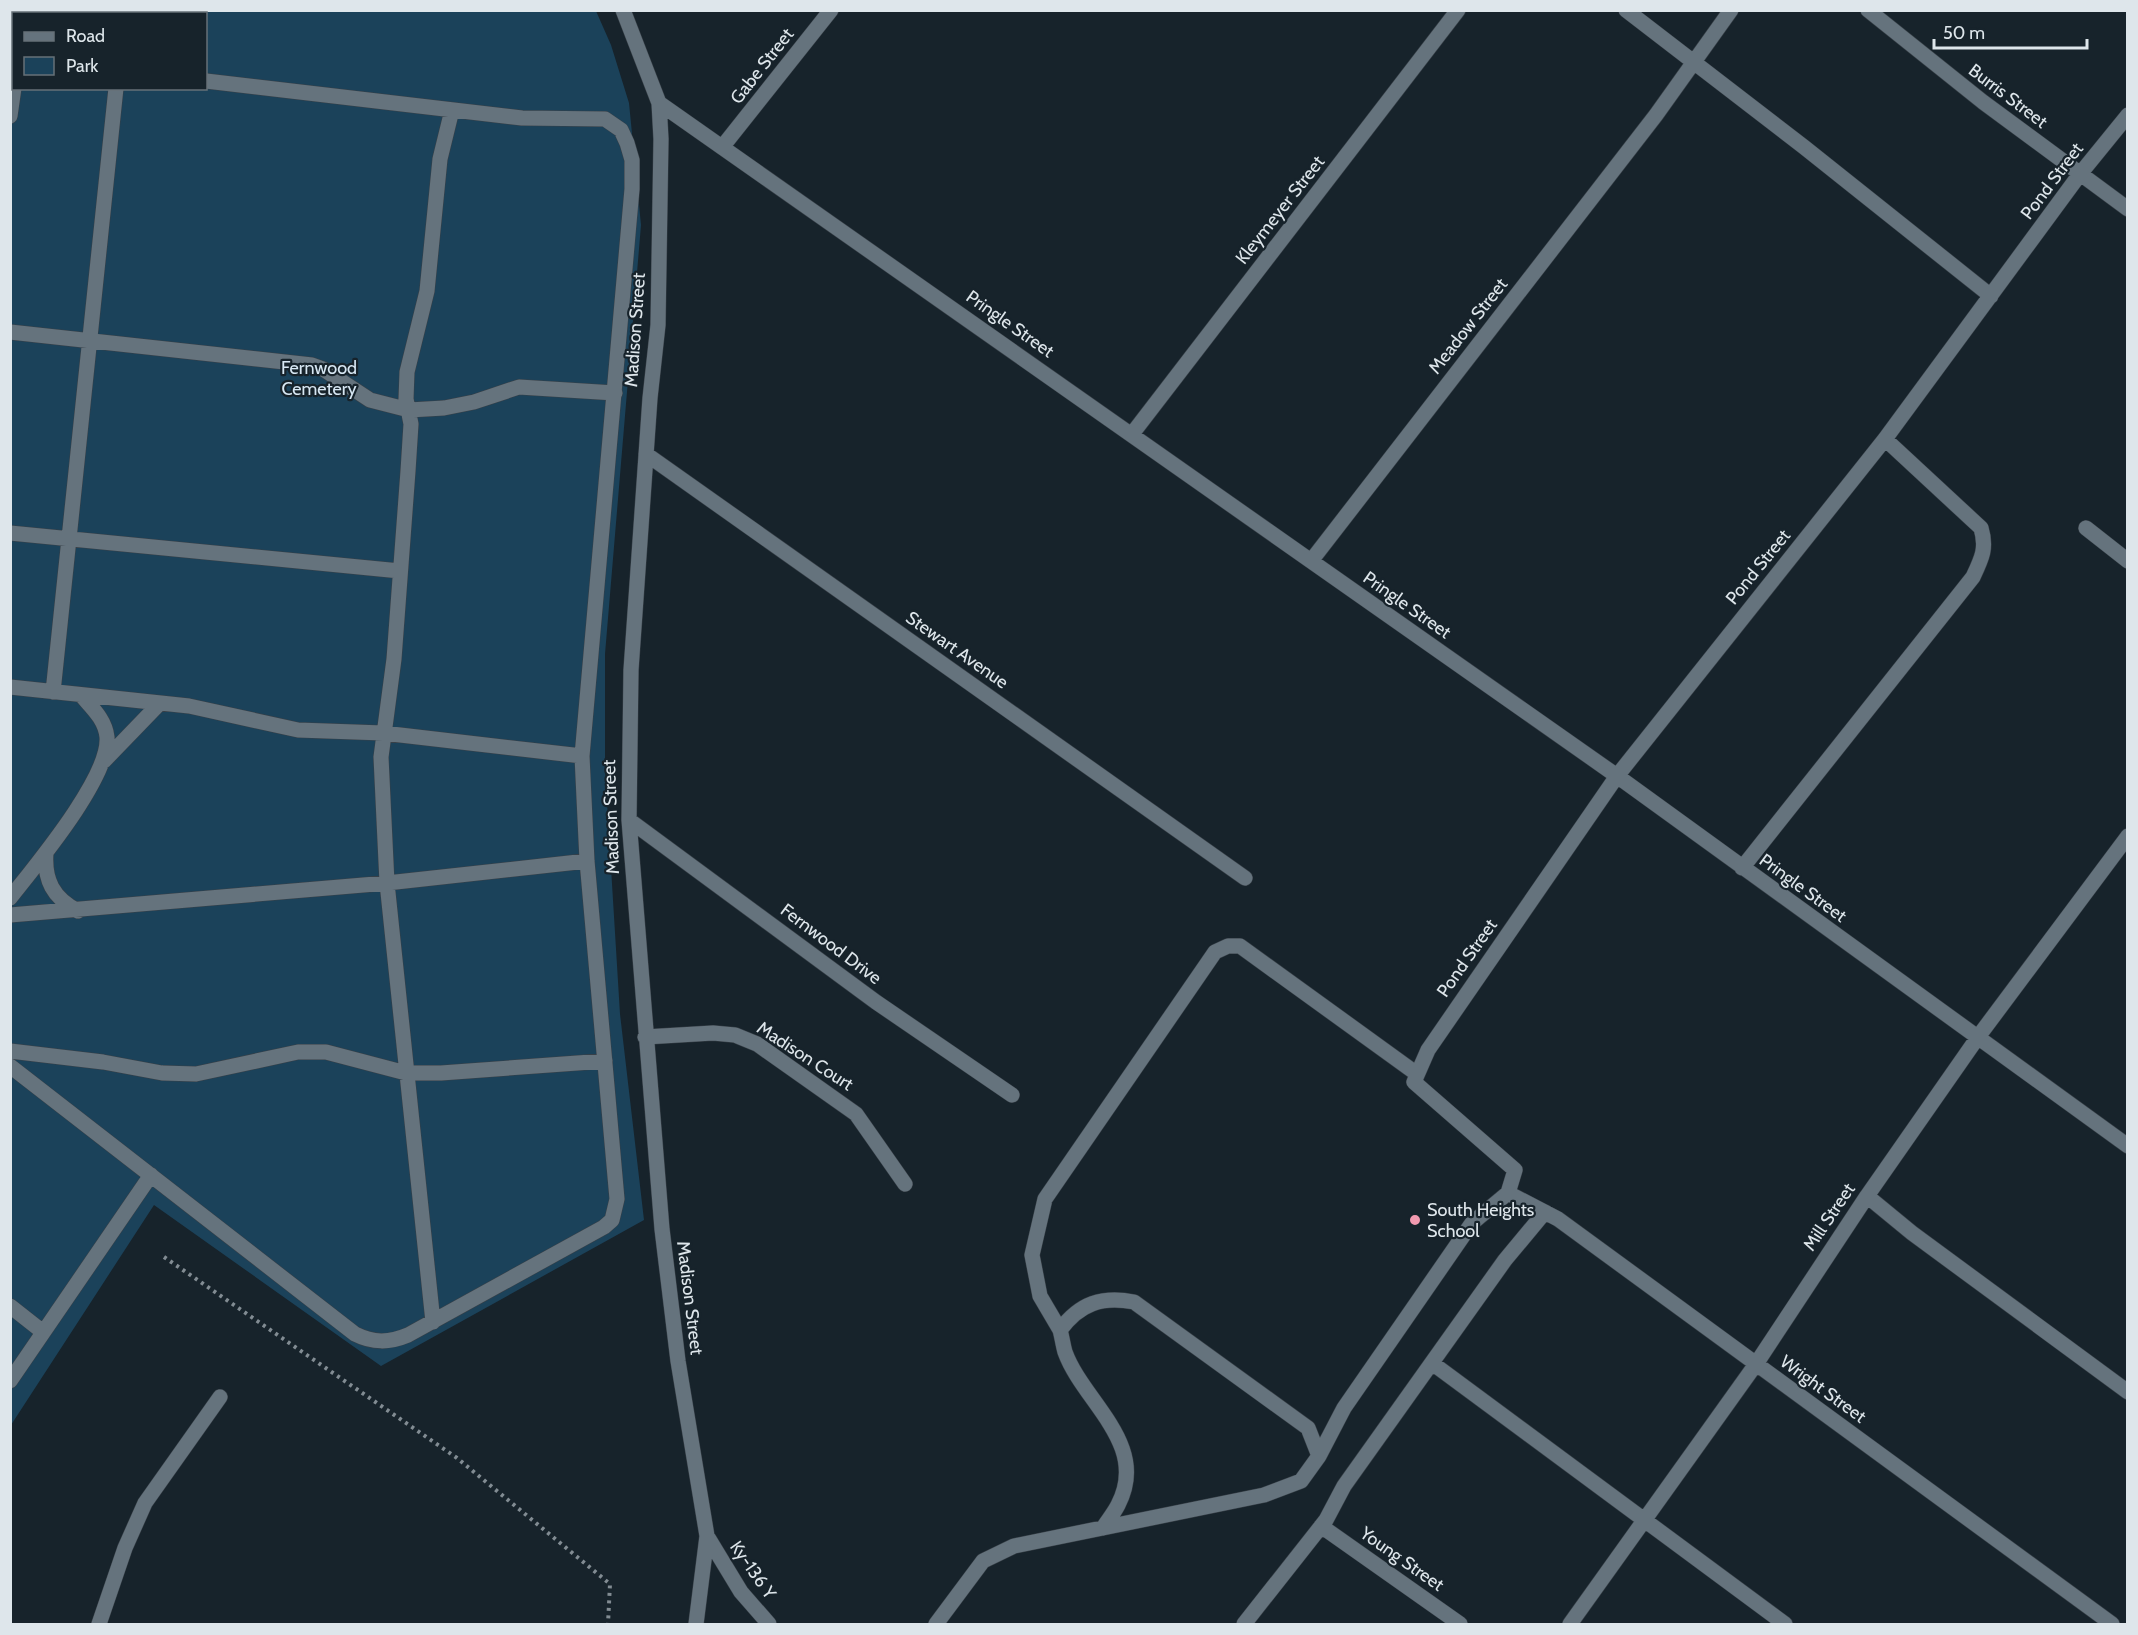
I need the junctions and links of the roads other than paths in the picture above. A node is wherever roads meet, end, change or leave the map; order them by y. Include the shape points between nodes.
1 (623, 10) edge
2 (831, 10) edge
3 (1458, 10) edge
4 (1626, 10) edge
5 (1731, 10) edge
6 (1868, 10) edge
7 (1697, 57) junction
8 (207, 81) edge
9 (14, 90) edge
10 (116, 90) edge
11 (659, 102) junction
12 (452, 110) junction
13 (2127, 115) edge
14 (10, 116) edge
15 (723, 146) junction
16 (2080, 174) junction
17 (2127, 208) edge
18 (1990, 296) junction
19 (10, 332) edge
20 (89, 341) junction
21 (615, 393) junction
22 (409, 410) junction
23 (1132, 434) junction
24 (1885, 439) junction
25 (646, 454) junction
26 (2086, 528) dead end
27 (10, 533) edge
28 (69, 539) junction
29 (1311, 561) junction
30 (2127, 561) edge
31 (400, 572) junction
32 (10, 687) edge
33 (53, 692) junction
34 (81, 695) junction
35 (160, 702) junction
36 (383, 733) junction
37 (582, 756) junction
38 (104, 761) junction
39 (1617, 776) junction
40 (628, 820) junction
41 (2127, 836) edge
42 (46, 853) junction
43 (587, 861) junction
44 (1742, 868) junction
45 (1245, 878) dead end
46 (387, 883) junction
47 (10, 898) edge
48 (78, 911) junction
49 (10, 915) edge
50 (645, 1037) junction
51 (1978, 1037) junction
52 (10, 1051) edge
53 (605, 1061) junction
54 (10, 1066) edge
55 (406, 1073) junction
56 (1417, 1074) junction
57 (1012, 1095) dead end
58 (2127, 1146) edge
59 (151, 1175) junction
60 (905, 1184) dead end
61 (1508, 1193) junction
62 (1867, 1196) junction
63 (1545, 1212) junction
64 (10, 1306) edge
65 (433, 1322) junction
66 (1060, 1330) junction
67 (43, 1332) junction
68 (1432, 1363) junction
69 (1755, 1364) junction
70 (10, 1382) edge
71 (2127, 1392) edge
72 (220, 1397) dead end
73 (1319, 1456) junction
74 (1644, 1520) junction
75 (1321, 1526) junction
76 (1103, 1528) junction
77 (707, 1536) junction
78 (99, 1624) edge
79 (696, 1624) edge
80 (769, 1624) edge
81 (936, 1624) edge
82 (1244, 1624) edge
83 (1460, 1624) edge
84 (1570, 1624) edge
85 (1785, 1624) edge
86 (2112, 1624) edge

1 - 11 street, Madison Street
2 - 15 street, Gabe Street
3 - 23 street, Kleymeyer Street
4 - 7 street
5 - 7 street
6 - 16 street, Burris Street
7 - 18 street
7 - 29 street, Meadow Street
8 - 12 street
9 - 14 street
10 - 20 street
11 - 15 street, Pringle Street
11 - 25 street, Madison Street via 658,325
12 - 21 street via 522,118 594,117 621,130 632,160 632,189
12 - 22 street via 440,159 427,291 407,372
13 - 16 street, Pond Street
15 - 23 street, Pringle Street
16 - 17 street, Burris Street
16 - 18 street, Pond Street
18 - 24 street, Pond Street
19 - 20 street
20 - 22 street via 312,365 370,400
20 - 28 street
21 - 22 street via 519,387 474,402
21 - 37 street
22 - 31 street
23 - 29 street, Pringle Street
24 - 39 street, Pond Street
24 - 44 street via 1981,528 1986,545 1982,558 1973,577
25 - 40 street, Madison Street via 631,670
25 - 45 street, Stewart Avenue
26 - 30 street
27 - 28 street
28 - 31 street
28 - 33 street
29 - 39 street, Pringle Street
31 - 36 street via 394,660
32 - 33 street
33 - 34 street
34 - 35 street
34 - 38 street via 103,722 107,735
35 - 36 street via 210,709 298,730
35 - 38 street
36 - 37 street
36 - 46 street via 380,781
37 - 43 street
38 - 42 street
39 - 44 street, Pringle Street
39 - 56 street, Pond Street via 1428,1050
40 - 50 street, Madison Street
40 - 57 street, Fernwood Drive via 876,1002
41 - 51 street, Mill Street
42 - 47 street
42 - 48 street via 50,886
43 - 46 street
43 - 53 street
44 - 51 street, Pringle Street
46 - 48 street
46 - 55 street
48 - 49 street
50 - 60 street, Madison Court via 713,1033 735,1035 757,1044 856,1114
50 - 77 street, Madison Street via 678,1361
51 - 58 street, Pringle Street
51 - 62 street, Mill Street
52 - 55 street via 162,1073 196,1074 298,1052 326,1052
53 - 55 street
53 - 65 street via 617,1199 612,1220
54 - 59 street
55 - 65 street
56 - 61 street via 1414,1082 1515,1170
56 - 66 street via 1240,946 1215,952 1045,1198 1032,1255 1040,1296
59 - 65 street via 366,1340 397,1340
59 - 67 street
61 - 63 street, Wright Street
61 - 73 street via 1472,1223 1344,1408
62 - 69 street, Mill Street
62 - 71 street
63 - 68 street via 1505,1260
63 - 69 street, Wright Street
64 - 67 street
66 - 73 street via 1071,1314 1095,1303 1111,1298 1134,1302 1308,1428
66 - 76 street via 1065,1353 1116,1432 1126,1465 1118,1505
67 - 70 street
68 - 74 street
68 - 75 street via 1344,1486
69 - 74 street, Mill Street
69 - 86 street, Wright Street
72 - 78 street via 145,1503
73 - 76 street via 1301,1481 1264,1495
74 - 84 street, Mill Street
74 - 85 street
75 - 82 street
75 - 83 street, Young Street
76 - 81 street via 1014,1546 983,1560
77 - 79 street, Madison Street
77 - 80 street, Ky-136 Y via 741,1592

